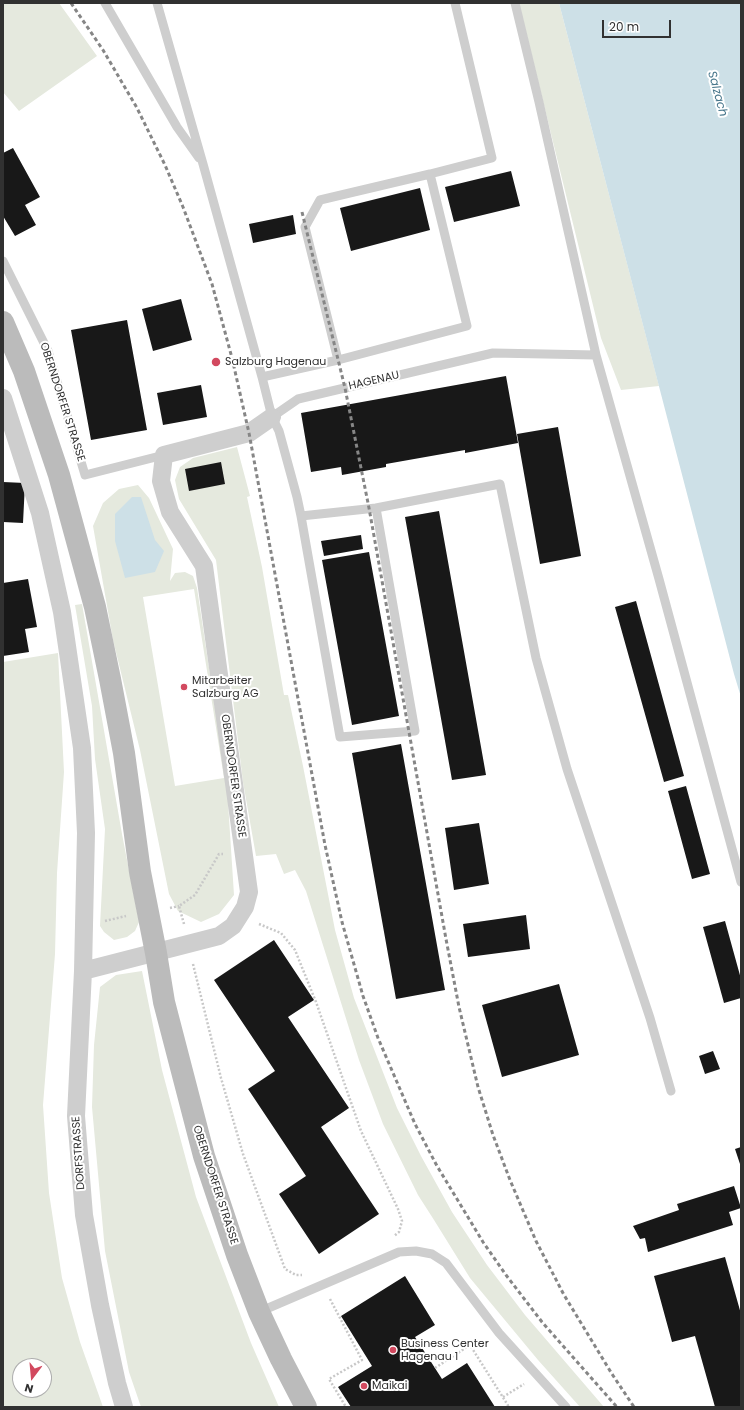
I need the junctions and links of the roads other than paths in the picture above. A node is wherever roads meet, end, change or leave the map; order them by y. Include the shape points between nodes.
1 (105, 3) edge
2 (157, 3) edge
3 (455, 3) edge
4 (515, 3) edge
5 (203, 164) junction
6 (430, 174) junction
7 (3, 260) edge
8 (3, 322) edge
9 (596, 355) junction
10 (338, 360) junction
11 (262, 377) junction
12 (3, 398) edge
13 (272, 417) junction
14 (164, 455) junction
15 (376, 508) junction
16 (301, 516) junction
17 (741, 882) edge
18 (156, 953) junction
19 (83, 971) junction
20 (671, 1092) dead end
21 (259, 1312) junction
22 (124, 1407) edge
23 (306, 1407) edge
24 (566, 1407) edge

1 - 5 lane via 177,127
2 - 5 lane
3 - 6 lane via 492,158
4 - 9 lane
5 - 11 lane
6 - 10 lane via 320,200 305,227
6 - 10 lane via 467,326
7 - 14 lane, OBERNDORFER STRASSE via 48,351 85,475
8 - 18 main road, OBERNDORFER STRASSE via 24,371 59,475 94,606 122,746 140,872
9 - 13 lane, HAGENAU via 493,353 298,399
9 - 17 lane
10 - 11 lane
11 - 13 lane
12 - 19 street via 40,513 62,612 77,712 84,771 86,833
13 - 14 street, HAGENAU via 249,433
13 - 16 lane via 279,430
14 - 18 street, OBERNDORFER STRASSE via 161,481 170,512 204,566 249,892 245,907 233,926 219,936
15 - 16 lane
15 - 16 lane via 415,731 340,737
15 - 20 lane via 500,484 536,658 567,769 650,1018
18 - 19 street
18 - 21 main road, OBERNDORFER STRASSE via 164,1002 204,1156
19 - 22 street, DORFSTRASSE via 76,1116 84,1215 100,1305
21 - 23 main road, OBERNDORFER STRASSE
21 - 24 lane via 399,1252 416,1251 432,1254 446,1264 499,1333

